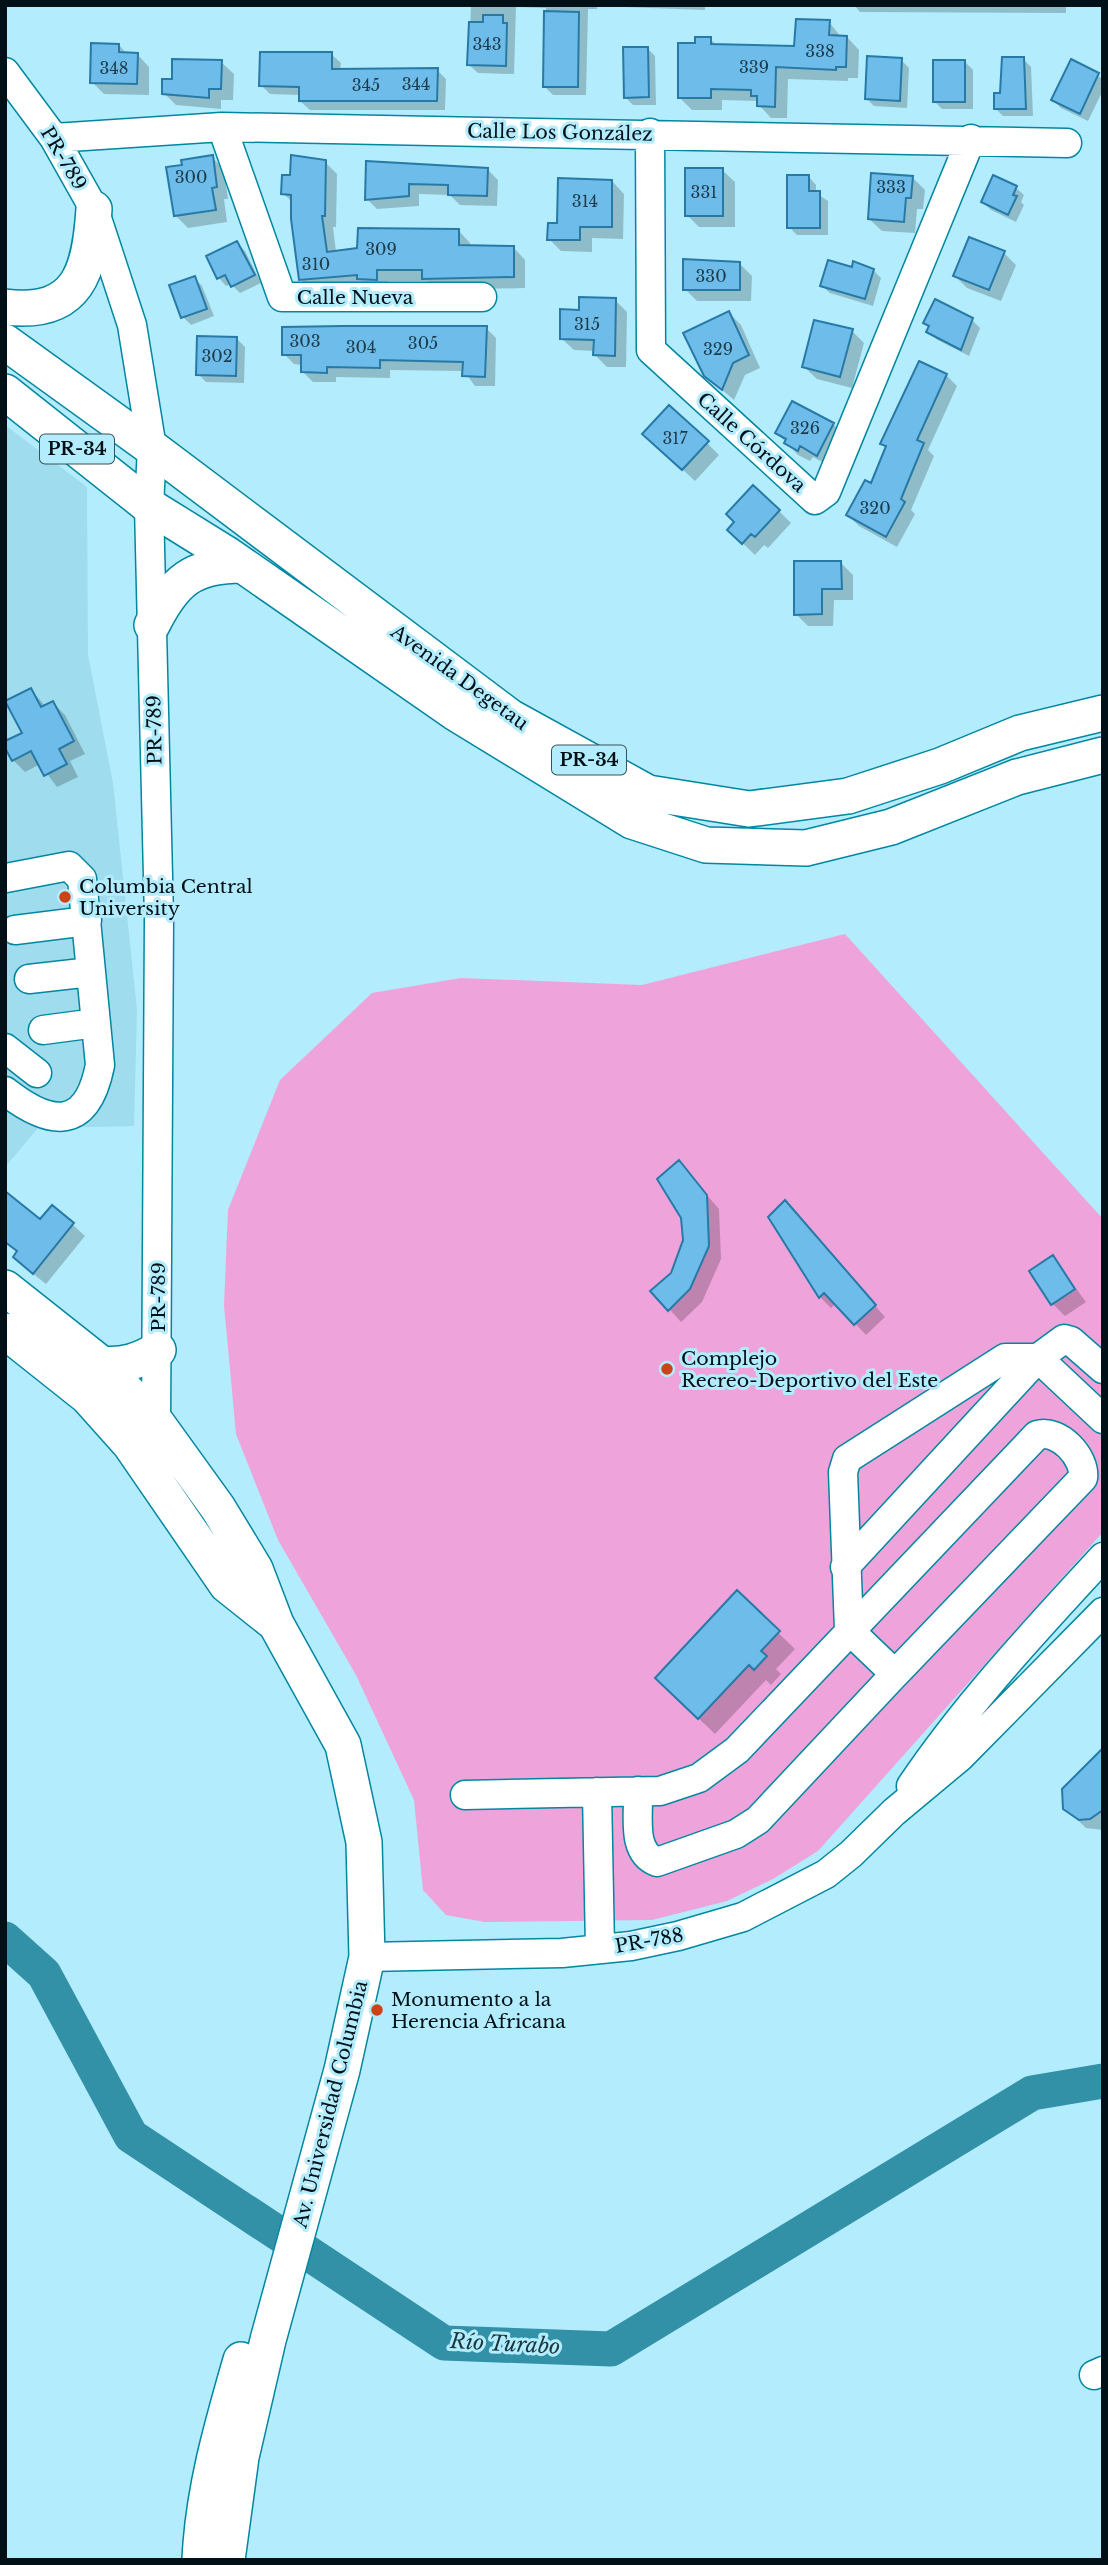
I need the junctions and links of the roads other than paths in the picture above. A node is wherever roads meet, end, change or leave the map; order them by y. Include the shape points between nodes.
1 (5, 72) edge
2 (222, 127) junction
3 (650, 133) junction
4 (54, 138) junction
5 (971, 139) junction
6 (1067, 142) dead end
7 (94, 209) junction
8 (482, 297) dead end
9 (5, 307) edge
10 (5, 342) edge
11 (5, 391) edge
12 (152, 448) junction
13 (149, 506) junction
14 (242, 565) junction
15 (152, 625) junction
16 (1103, 713) edge
17 (1103, 755) edge
18 (6, 878) edge
19 (87, 921) junction
20 (15, 930) dead end
21 (91, 972) junction
22 (29, 979) dead end
23 (96, 1023) junction
24 (43, 1030) dead end
25 (5, 1048) edge
26 (37, 1073) dead end
27 (10, 1103) edge
28 (5, 1287) edge
29 (5, 1317) edge
30 (5, 1331) edge
31 (158, 1350) junction
32 (1038, 1358) junction
33 (101, 1364) junction
34 (1103, 1369) edge
35 (1103, 1419) edge
36 (156, 1422) junction
37 (204, 1551) junction
38 (1103, 1557) edge
39 (845, 1567) junction
40 (1103, 1612) edge
41 (276, 1624) junction
42 (849, 1630) junction
43 (895, 1674) junction
44 (638, 1791) junction
45 (597, 1792) junction
46 (466, 1795) dead end
47 (894, 1812) junction
48 (600, 1949) junction
49 (367, 1957) junction
50 (277, 2306) junction
51 (200, 2545) edge
52 (184, 2560) edge
53 (227, 2560) edge

1 - 4 street, PR-789 / PR-789
2 - 3 street, Calle Los González
2 - 4 street, Calle Los González
2 - 8 street, Calle Nueva via 282,297
3 - 5 street, Calle Los González
3 - 5 street, Calle Córdova via 651,350 815,500 826,492
4 - 7 street, PR-789 / PR-789
5 - 6 street, Calle Los González
7 - 9 main road via 91,249 78,286 63,300 36,308
7 - 12 street, PR-789 / PR-789 via 132,325
10 - 12 main road, Avenida Degetau / PR-34
11 - 13 main road, Avenida Degetau / PR-34
12 - 13 street, PR-789 / PR-789
12 - 16 main road, Avenida Degetau / PR-34 via 510,717 648,793 749,809 848,796 1020,733
13 - 14 main road, Avenida Degetau / PR-34
13 - 15 street, PR-789 / PR-789
14 - 15 main road via 211,567 184,578
14 - 17 main road, Avenida Degetau / PR-34 via 454,712 632,821 706,845 806,848 891,827 1017,777
15 - 31 street, PR-789 / PR-789 via 159,918
18 - 19 street via 69,866 82,879
19 - 20 street
19 - 21 street
21 - 22 street
21 - 23 street
23 - 24 street
23 - 27 street via 100,1065 96,1087 84,1105 58,1118
25 - 26 street
28 - 33 main road, Av. Universidad Columbia
29 - 36 main road via 117,1407
30 - 37 main road, Av. Universidad Columbia via 96,1407 130,1444
31 - 33 main road via 140,1361
31 - 36 street, PR-789 / PR-789
32 - 34 street via 1064,1339 1071,1340
32 - 35 street
32 - 39 street
32 - 39 street via 1005,1358 847,1459 843,1472
33 - 36 main road, Av. Universidad Columbia
36 - 37 main road via 161,1458 193,1514
36 - 41 main road, Av. Universidad Columbia via 255,1569
37 - 41 main road, Av. Universidad Columbia via 227,1585
38 - 47 street, PR-788 / PR-788 via 982,1690
39 - 42 street
40 - 47 street, PR-788 / PR-788 via 960,1757
41 - 49 main road, Av. Universidad Columbia via 343,1745 364,1842
42 - 43 street
42 - 43 street via 1037,1435 1058,1437 1079,1458 1083,1478
42 - 44 street via 717,1767 680,1785
43 - 44 street via 758,1821 736,1834 657,1862 646,1858 640,1850
44 - 45 street
45 - 46 street
45 - 48 street
47 - 48 street, PR-788 / PR-788 via 826,1874 743,1917 678,1936
48 - 49 street, PR-788 / PR-788
49 - 50 main road, Av. Universidad Columbia via 342,2070
50 - 51 main road, Av. Universidad Columbia via 247,2340 219,2434
50 - 53 main road, Av. Universidad Columbia via 241,2457
51 - 52 main road, Av. Universidad Columbia

